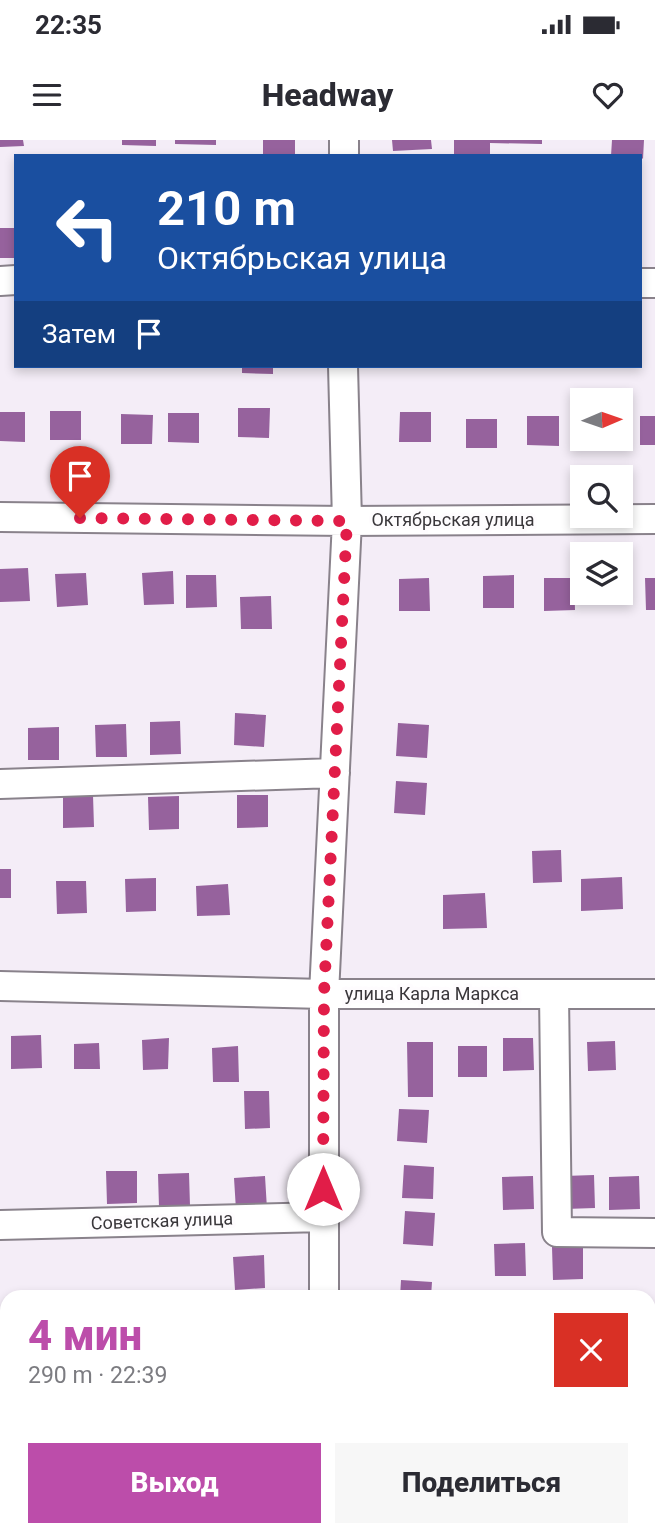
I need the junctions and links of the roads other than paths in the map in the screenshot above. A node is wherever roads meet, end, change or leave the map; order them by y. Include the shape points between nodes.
1 (343, 368) edge
2 (0, 517) edge
3 (655, 519) edge
4 (347, 521) junction
5 (335, 773) junction
6 (0, 783) edge
7 (0, 986) edge
8 (324, 994) junction
9 (554, 994) junction
10 (655, 994) edge
11 (323, 1217) junction
12 (0, 1225) edge
13 (655, 1233) edge
14 (324, 1290) edge

1 - 4 street
2 - 4 street, Октябрьская улица
3 - 4 street, Октябрьская улица
4 - 5 street
5 - 6 street
5 - 8 street
7 - 8 street, улица Карла Маркса
8 - 9 street, улица Карла Маркса
8 - 11 street
9 - 10 street, улица Карла Маркса
9 - 13 street via 557,1232
11 - 12 street, Советская улица
11 - 14 street

